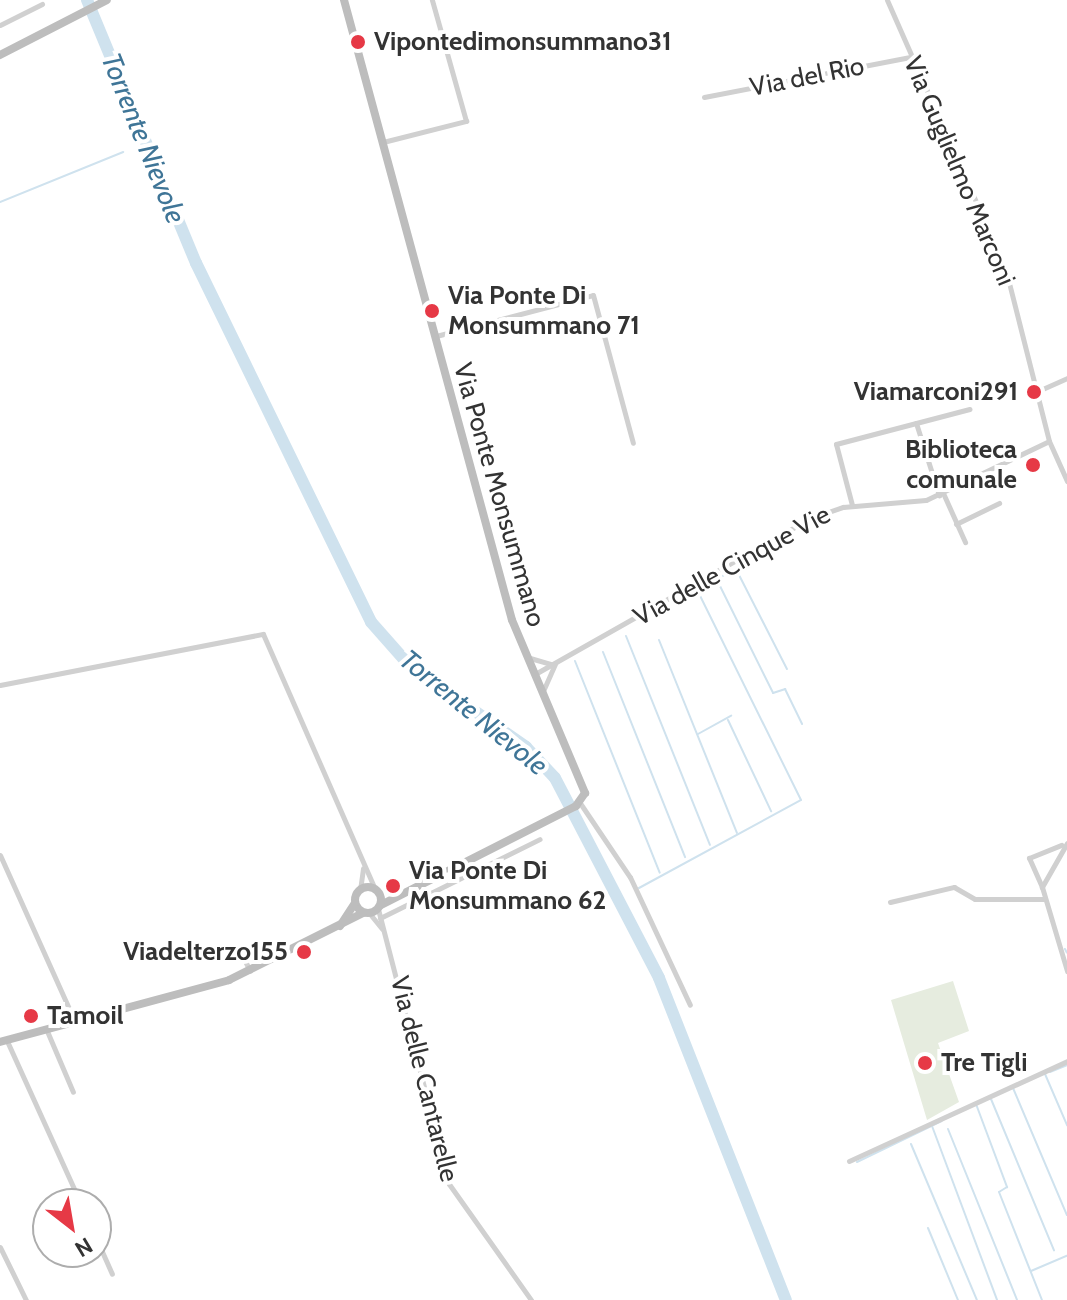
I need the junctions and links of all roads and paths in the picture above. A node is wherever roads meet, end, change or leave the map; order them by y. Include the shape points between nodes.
1 (344, 0) edge
2 (432, 0) edge
3 (887, 0) edge
4 (106, 1) edge
5 (42, 4) dead end
6 (0, 25) edge
7 (0, 55) edge
8 (910, 57) junction
9 (704, 97) dead end
10 (383, 142) junction
11 (433, 337) junction
12 (1067, 378) edge
13 (1038, 391) junction
14 (969, 409) dead end
15 (916, 423) junction
16 (1049, 441) junction
17 (633, 443) dead end
18 (1067, 481) edge
19 (941, 494) junction
20 (999, 503) dead end
21 (852, 505) junction
22 (956, 524) junction
23 (965, 542) dead end
24 (526, 655) junction
25 (556, 664) junction
26 (534, 674) junction
27 (0, 685) edge
28 (542, 692) junction
29 (578, 804) junction
30 (540, 839) dead end
31 (1067, 844) edge
32 (0, 855) edge
33 (363, 867) junction
34 (1042, 887) junction
35 (360, 890) junction
36 (377, 891) junction
37 (409, 895) junction
38 (1043, 899) junction
39 (890, 902) dead end
40 (355, 903) junction
41 (374, 912) junction
42 (338, 928) junction
43 (382, 930) junction
44 (245, 961) dead end
45 (1067, 971) edge
46 (250, 972) junction
47 (690, 1005) dead end
48 (75, 1023) junction
49 (47, 1031) junction
50 (4, 1042) edge
51 (1067, 1061) edge
52 (73, 1092) dead end
53 (849, 1161) dead end
54 (73, 1188) edge
55 (0, 1247) edge
56 (109, 1268) edge
57 (112, 1274) dead end
58 (26, 1300) edge
59 (531, 1300) edge

1 - 10 street, Via Ponte Monsummano
2 - 10 street via 466,121
3 - 8 street, Via Guglielmo Marconi
4 - 7 street
5 - 6 street
8 - 9 street, Via del Rio
8 - 13 street, Via Guglielmo Marconi via 1005,267
10 - 11 street, Via Ponte Monsummano
11 - 17 street via 593,295
11 - 24 street, Via Ponte Monsummano
12 - 13 street
13 - 16 street, Via Guglielmo Marconi
14 - 15 street
15 - 19 street
15 - 21 street via 836,444
16 - 18 street, Via Guglielmo Marconi
16 - 19 street, Via delle Cinque Vie
19 - 21 street, Via delle Cinque Vie
19 - 22 street
20 - 22 street
21 - 25 street, Via delle Cinque Vie via 793,527
22 - 23 street
24 - 25 street
24 - 26 street, Via Ponte Monsummano
25 - 26 street, Via delle Cinque Vie
25 - 28 street
26 - 28 street, Via Ponte Monsummano
27 - 33 street via 263,634
28 - 29 street, Via Ponte Monsummano via 582,780
29 - 37 street
29 - 47 street via 630,877
30 - 37 street
31 - 34 street
31 - 34 street via 1029,858
32 - 48 street
33 - 35 street
33 - 36 street
34 - 38 street
35 - 36 street
35 - 40 street
36 - 37 street
36 - 41 street
37 - 41 street
38 - 39 street via 975,899 954,887
38 - 45 street
40 - 41 street
40 - 42 street
41 - 42 street
41 - 43 street, Via delle Cantarelle
41 - 43 street, Via delle Cantarelle
42 - 46 street
43 - 59 street, Via delle Cantarelle via 453,1195
44 - 46 street
46 - 48 street
48 - 49 street
49 - 50 street
49 - 52 street
50 - 54 street
51 - 53 street
55 - 58 street
56 - 57 street

